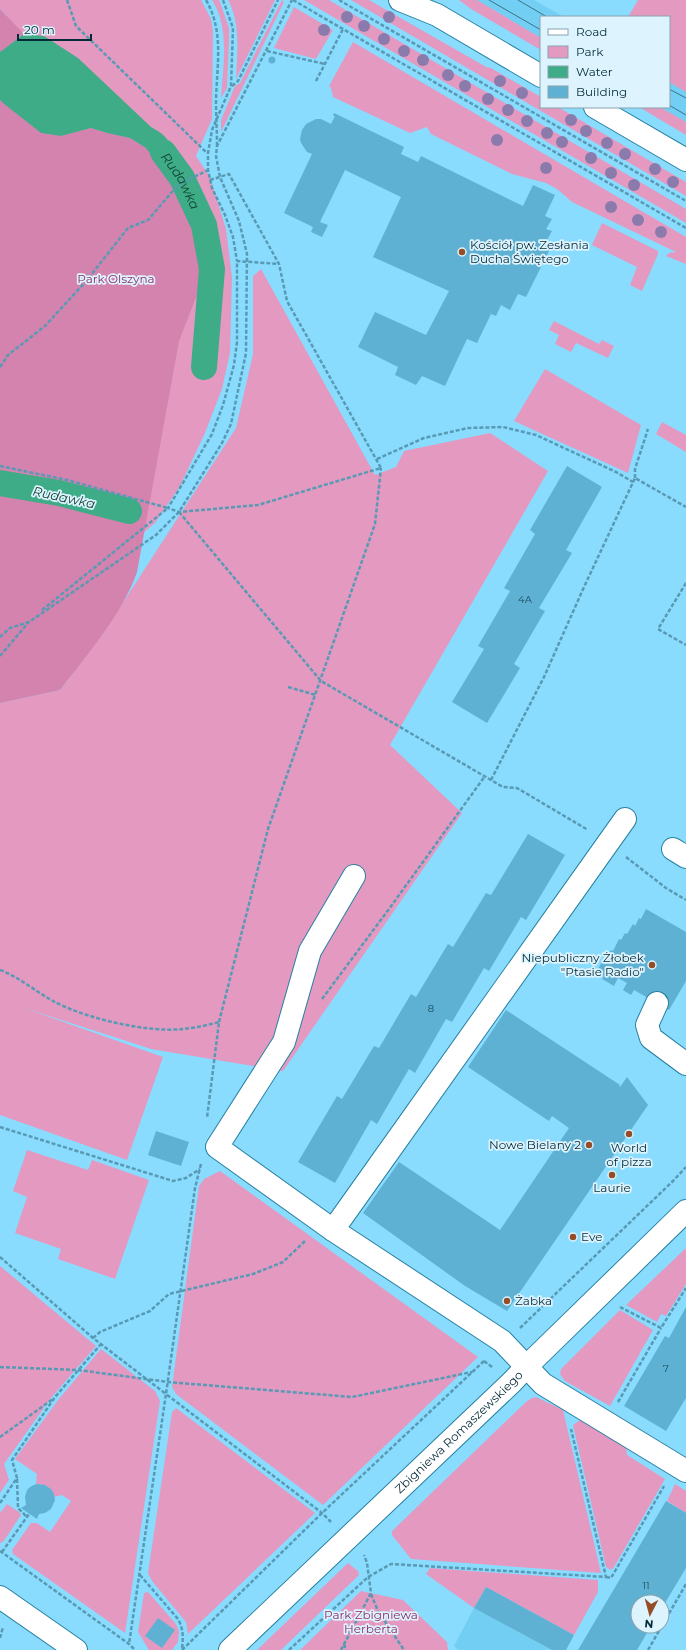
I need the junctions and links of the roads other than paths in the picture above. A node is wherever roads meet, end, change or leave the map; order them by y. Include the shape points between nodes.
1 (400, 0) edge
2 (431, 7) edge
3 (540, 75) edge
4 (597, 108) edge
5 (686, 160) edge
6 (625, 819) dead end
7 (354, 876) dead end
8 (657, 1003) dead end
9 (686, 1064) edge
10 (686, 1211) edge
11 (328, 1226) junction
12 (527, 1366) junction
13 (686, 1471) edge
14 (0, 1597) edge
15 (76, 1650) edge
16 (230, 1650) edge

1 - 2 street
2 - 3 street
4 - 5 street
6 - 11 street
7 - 11 street via 310,951 284,1042 217,1147
8 - 9 street via 647,1025 651,1038
10 - 12 street, Zbigniewa Romaszewskiego
11 - 12 street via 502,1340
12 - 13 street via 543,1384
12 - 16 street, Zbigniewa Romaszewskiego
14 - 15 street

